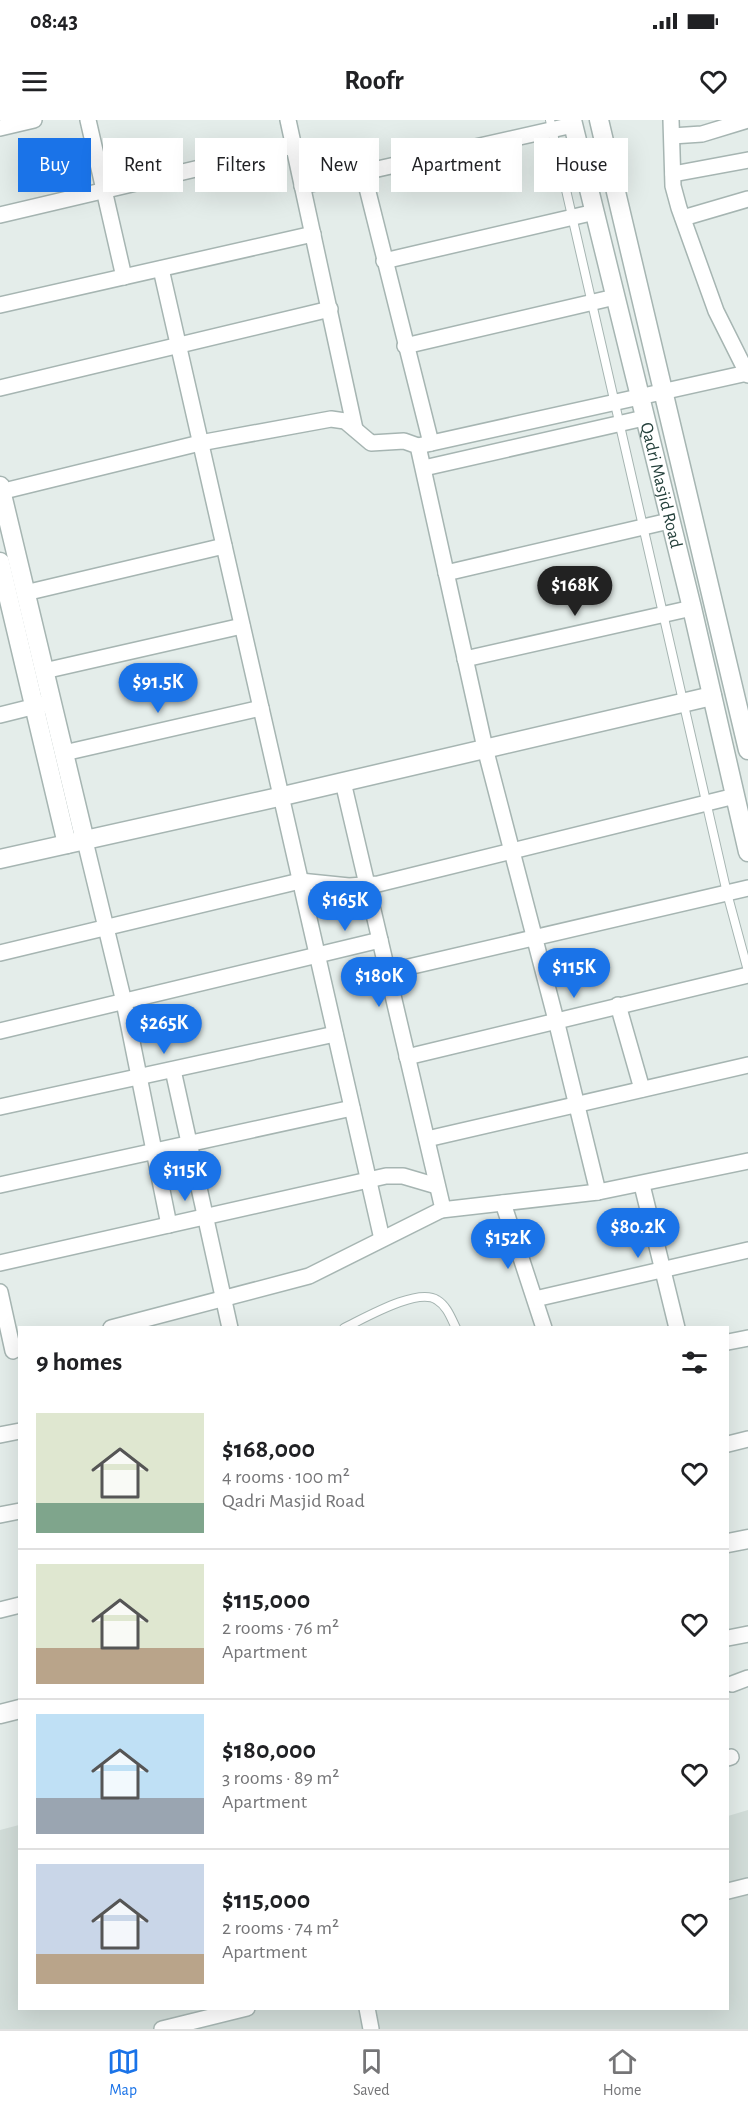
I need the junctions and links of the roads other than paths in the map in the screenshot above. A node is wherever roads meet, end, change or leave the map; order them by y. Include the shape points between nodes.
1 (34, 120) edge
2 (88, 120) edge
3 (288, 120) edge
4 (599, 120) edge
5 (671, 120) edge
6 (748, 120) edge
7 (573, 122) edge
8 (551, 125) edge
9 (0, 128) edge
10 (672, 136) junction
11 (293, 146) junction
12 (748, 160) edge
13 (379, 168) edge
14 (183, 172) edge
15 (299, 173) edge
16 (673, 174) junction
17 (103, 186) edge
18 (103, 190) edge
19 (104, 192) edge
20 (303, 192) edge
21 (368, 192) edge
22 (748, 199) edge
23 (596, 212) junction
24 (0, 215) edge
25 (572, 218) junction
26 (683, 218) junction
27 (313, 234) junction
28 (384, 261) junction
29 (161, 269) junction
30 (124, 277) junction
31 (615, 297) junction
32 (593, 303) junction
33 (0, 305) edge
34 (330, 309) junction
35 (178, 345) junction
36 (405, 346) junction
37 (747, 374) edge
38 (0, 388) edge
39 (664, 391) junction
40 (639, 397) junction
41 (616, 402) junction
42 (644, 418) junction
43 (620, 423) junction
44 (355, 429) junction
45 (200, 442) junction
46 (425, 444) junction
47 (424, 468) junction
48 (0, 490) edge
49 (669, 521) junction
50 (644, 527) junction
51 (224, 546) junction
52 (0, 562) edge
53 (446, 573) junction
54 (25, 592) junction
55 (692, 608) junction
56 (665, 614) junction
57 (242, 626) junction
58 (465, 659) junction
59 (44, 671) junction
60 (712, 696) junction
61 (683, 702) junction
62 (43, 704) junction
63 (261, 708) junction
64 (0, 714) edge
65 (485, 748) junction
66 (748, 750) edge
67 (64, 753) junction
68 (343, 782) junction
69 (283, 796) junction
70 (735, 796) junction
71 (706, 803) junction
72 (76, 842) junction
73 (512, 851) junction
74 (748, 852) edge
75 (0, 859) edge
76 (300, 881) junction
77 (367, 886) junction
78 (748, 888) edge
79 (727, 892) junction
80 (105, 929) junction
81 (535, 938) junction
82 (380, 940) junction
83 (0, 953) edge
84 (317, 955) junction
85 (387, 972) junction
86 (748, 973) edge
87 (124, 1002) junction
88 (618, 1005) junction
89 (556, 1020) junction
90 (0, 1031) edge
91 (335, 1034) junction
92 (407, 1057) junction
93 (748, 1065) edge
94 (173, 1070) junction
95 (139, 1076) junction
96 (642, 1089) junction
97 (577, 1104) junction
98 (0, 1107) edge
99 (352, 1108) junction
100 (426, 1138) junction
101 (190, 1144) junction
102 (155, 1151) junction
103 (748, 1161) edge
104 (369, 1180) junction
105 (0, 1185) edge
106 (642, 1185) junction
107 (437, 1186) junction
108 (598, 1192) junction
109 (503, 1203) junction
110 (441, 1210) junction
111 (206, 1217) junction
112 (169, 1225) junction
113 (382, 1239) junction
114 (748, 1250) edge
115 (0, 1263) edge
116 (663, 1270) junction
117 (0, 1292) edge
118 (535, 1299) junction
119 (224, 1300) junction
120 (119, 1326) edge
121 (230, 1326) edge
122 (348, 1326) edge
123 (455, 1326) edge
124 (543, 1326) edge
125 (677, 1326) edge
126 (748, 1338) edge
127 (729, 1342) edge
128 (11, 1351) edge
129 (18, 1431) edge
130 (0, 1435) edge
131 (748, 1439) edge
132 (729, 1444) edge
133 (18, 1511) edge
134 (0, 1515) edge
135 (748, 1539) edge
136 (729, 1543) edge
137 (18, 1606) edge
138 (0, 1610) edge
139 (748, 1634) edge
140 (729, 1638) edge
141 (748, 1678) edge
142 (732, 1684) dead end
143 (18, 1710) edge
144 (0, 1714) edge
145 (748, 1886) edge
146 (729, 1891) edge
147 (239, 2010) edge
148 (367, 2010) edge
149 (162, 2029) edge
150 (371, 2029) edge

1 - 9 street
2 - 17 street
3 - 11 street
4 - 39 street, Qadri Masjid Road
5 - 10 street
6 - 10 street via 702,134
7 - 8 street
7 - 23 street, Qadri Masjid Road
8 - 13 street
8 - 25 lane
10 - 16 street
11 - 14 street
11 - 15 street
12 - 16 street
16 - 26 street
18 - 24 street
19 - 30 street
20 - 27 street
21 - 28 street
22 - 26 street
23 - 25 street
23 - 31 street, Qadri Masjid Road
25 - 28 street
25 - 32 lane
26 - 37 street via 716,310
27 - 29 street
27 - 34 street
28 - 36 street
29 - 30 street
29 - 35 street
30 - 33 street
31 - 32 street
31 - 40 street, Qadri Masjid Road
32 - 36 street
32 - 41 lane
34 - 35 street
34 - 44 street
35 - 38 street
35 - 45 street
36 - 46 street
37 - 39 street
39 - 40 street
39 - 66 street, Qadri Masjid Road
40 - 41 street
40 - 42 street, Qadri Masjid Road
41 - 43 lane
41 - 46 street
42 - 43 street
42 - 49 street, Qadri Masjid Road
43 - 47 street
43 - 50 lane
44 - 45 street via 345,421 331,419
44 - 46 street via 371,443
45 - 48 street
45 - 51 street
46 - 47 street
47 - 53 street
48 - 54 street
49 - 50 street
49 - 55 street, Qadri Masjid Road
50 - 53 street
50 - 56 lane
51 - 54 street
51 - 57 street
52 - 62 street
53 - 58 street
54 - 59 street
55 - 56 street
55 - 60 street, Qadri Masjid Road
56 - 58 street
56 - 61 lane
57 - 59 street
57 - 63 street
58 - 65 street
59 - 62 street
60 - 61 street
60 - 70 street, Qadri Masjid Road
61 - 65 street
61 - 71 lane
62 - 64 street
62 - 67 street
62 - 72 street
63 - 67 street
63 - 69 street
65 - 68 street
65 - 73 street
67 - 72 street
68 - 69 street
68 - 77 street
69 - 72 street
69 - 76 street
70 - 71 street
70 - 74 street, Qadri Masjid Road
71 - 73 street
71 - 79 lane
72 - 75 street
72 - 80 street
73 - 77 street
73 - 81 street
76 - 77 street
76 - 80 street
76 - 84 street
77 - 82 street
78 - 79 street
79 - 81 street
79 - 86 lane
80 - 83 street
80 - 87 street
81 - 85 street
81 - 89 street
82 - 84 street
82 - 85 street
84 - 87 street
84 - 91 street
85 - 92 street
86 - 88 street
87 - 90 street
87 - 95 street
88 - 89 street
88 - 96 street
89 - 92 street
89 - 97 street
91 - 94 street
91 - 99 street
92 - 100 street
93 - 96 street
94 - 95 street
94 - 101 street
95 - 98 street
95 - 102 street
96 - 97 street
97 - 100 street
97 - 108 street
99 - 101 street
99 - 104 street
100 - 107 street
101 - 102 street
101 - 111 street
102 - 105 street
102 - 112 street
103 - 106 street
104 - 107 street via 403,1176
104 - 111 street
104 - 113 street
106 - 108 street
106 - 116 street
107 - 110 street
108 - 109 street
109 - 110 street
109 - 118 street
110 - 113 street
111 - 112 street
111 - 119 street
112 - 115 street
113 - 119 street via 309,1276
114 - 116 street
116 - 118 street
116 - 125 street
117 - 128 street
118 - 124 street
119 - 120 street
119 - 121 street
122 - 123 lane via 424,1296 437,1299
126 - 127 street
129 - 130 street
131 - 132 street
133 - 134 street
135 - 136 street
137 - 138 street
139 - 140 street
141 - 142 street
143 - 144 street
145 - 146 street
147 - 149 street
148 - 150 street

